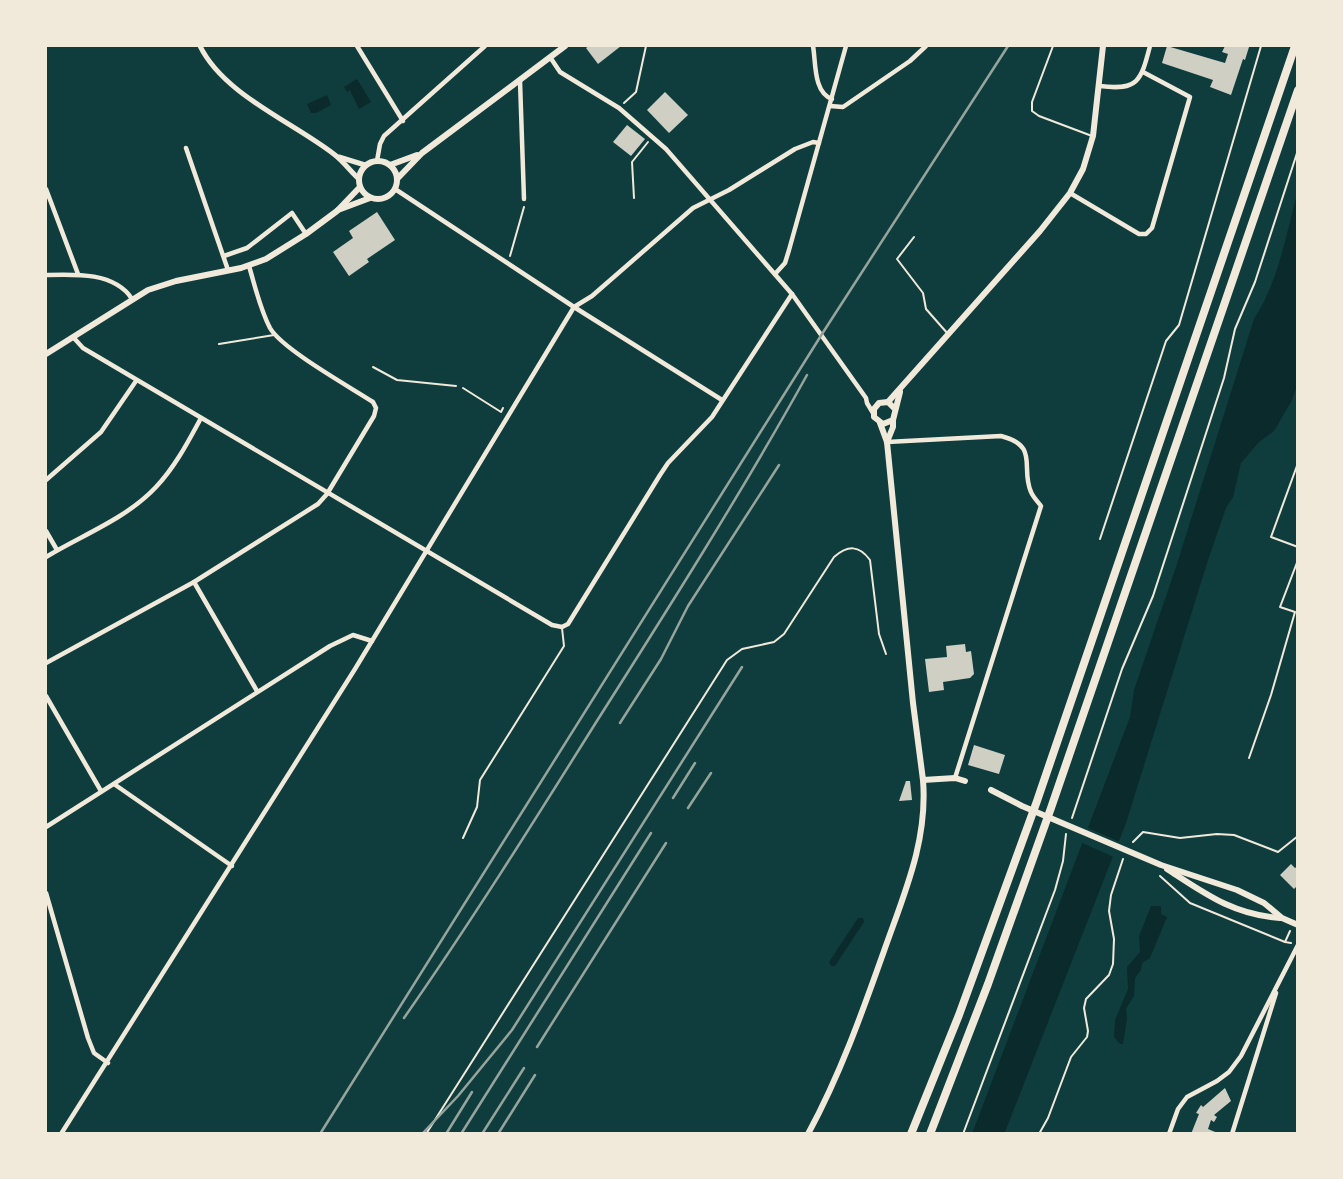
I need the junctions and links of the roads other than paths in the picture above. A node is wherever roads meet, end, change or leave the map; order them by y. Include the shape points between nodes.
1 (200, 46) edge
2 (357, 46) edge
3 (485, 46) edge
4 (565, 46) edge
5 (813, 46) edge
6 (846, 46) edge
7 (926, 46) edge
8 (1053, 46) edge
9 (1103, 46) edge
10 (1150, 46) edge
11 (1295, 46) edge
12 (550, 57) junction
13 (1143, 72) junction
14 (520, 80) junction
15 (1100, 86) junction
16 (1297, 90) edge
17 (831, 99) junction
18 (830, 106) junction
19 (403, 121) junction
20 (1093, 136) junction
21 (818, 143) junction
22 (186, 148) dead end
23 (422, 153) junction
24 (337, 156) junction
25 (377, 160) junction
26 (365, 165) junction
27 (390, 165) junction
28 (397, 179) junction
29 (359, 183) junction
30 (46, 189) edge
31 (395, 189) junction
32 (1070, 193) junction
33 (369, 198) junction
34 (524, 200) road end
35 (711, 200) junction
36 (337, 211) junction
37 (306, 234) junction
38 (914, 237) dead end
39 (224, 256) junction
40 (249, 266) junction
41 (228, 271) junction
42 (78, 274) junction
43 (775, 274) junction
44 (46, 275) edge
45 (792, 294) junction
46 (132, 299) junction
47 (574, 307) junction
48 (275, 335) junction
49 (948, 335) junction
50 (73, 337) junction
51 (219, 344) dead end
52 (46, 354) edge
53 (136, 381) junction
54 (463, 388) road end
55 (901, 390) junction
56 (866, 398) junction
57 (722, 400) junction
58 (888, 402) junction
59 (879, 403) junction
60 (503, 408) dead end
61 (895, 410) junction
62 (873, 413) junction
63 (201, 418) junction
64 (893, 420) junction
65 (880, 423) junction
66 (887, 442) junction
67 (46, 480) edge
68 (327, 494) junction
69 (46, 531) edge
70 (57, 550) junction
71 (427, 552) junction
72 (46, 557) edge
73 (194, 582) junction
74 (562, 627) junction
75 (372, 641) junction
76 (886, 654) dead end
77 (46, 663) edge
78 (257, 691) junction
79 (46, 696) edge
80 (955, 778) junction
81 (923, 780) junction
82 (965, 781) dead end
83 (114, 784) junction
84 (991, 790) dead end
85 (101, 791) junction
86 (46, 827) edge
87 (463, 838) dead end
88 (1159, 864) junction
89 (232, 866) junction
90 (46, 893) edge
91 (1282, 918) junction
92 (1295, 924) edge
93 (1295, 944) edge
94 (1277, 989) junction
95 (108, 1063) junction
96 (61, 1133) edge
97 (426, 1133) edge
98 (808, 1133) edge
99 (911, 1133) edge
100 (930, 1133) edge
101 (1169, 1133) edge
102 (1232, 1133) edge

1 - 24 street via 216,71 239,90
2 - 19 street
3 - 19 street
4 - 12 main road
5 - 17 street via 819,89
6 - 17 street
7 - 18 street via 844,107
8 - 20 lane via 1032,111
9 - 15 main road
10 - 13 street
11 - 99 highway via 1032,813
12 - 14 main road
12 - 35 street via 560,72 653,135
13 - 15 street via 1125,88
13 - 32 street via 1190,97 1152,228 1139,234
14 - 23 main road
14 - 34 street
15 - 20 main road
16 - 100 highway via 1056,796
17 - 18 street
18 - 21 street
19 - 25 street via 384,136
20 - 32 main road
21 - 35 street via 795,149
21 - 43 street via 785,263
22 - 39 street
23 - 27 main road
23 - 28 main road
24 - 26 street
24 - 29 street
25 - 26 main road
25 - 27 main road
26 - 29 main road
27 - 28 main road
28 - 31 main road
29 - 33 main road
29 - 36 main road
30 - 42 street
31 - 33 main road via 381,199
31 - 47 street
32 - 49 main road
33 - 36 main road
35 - 43 street
35 - 47 street via 693,208
36 - 37 main road
37 - 39 street via 292,213 247,248
37 - 40 main road
38 - 49 lane via 897,259 923,293 926,309
39 - 41 street
40 - 41 main road
40 - 48 street
41 - 46 main road via 162,285
42 - 44 street
42 - 46 street via 118,283
43 - 45 street
45 - 56 street
45 - 57 street
46 - 50 main road
47 - 57 street
47 - 71 street
48 - 51 lane
48 - 68 street via 376,408
49 - 55 main road
50 - 52 main road
50 - 53 street
53 - 63 street
53 - 67 street via 100,432
54 - 60 lane via 501,412
55 - 58 main road
55 - 61 main road
56 - 59 street
56 - 62 street
57 - 74 street via 668,463
58 - 59 main road
58 - 61 main road
59 - 62 main road
61 - 64 main road
62 - 65 main road
63 - 68 street
63 - 70 street via 175,465 155,488 129,510
64 - 65 main road
64 - 66 main road
65 - 66 main road
66 - 80 street via 1014,439 1023,448 1030,491 1041,506
66 - 81 main road
68 - 71 street
68 - 73 street
69 - 70 street
70 - 72 street
71 - 74 street
71 - 75 street
73 - 77 street
73 - 78 street
74 - 87 lane via 564,646 480,780 477,807
75 - 78 street via 348,637
75 - 89 street
76 - 97 lane via 879,634 870,560 864,551 844,549 834,557 784,634 774,642 742,649 727,660
78 - 83 street
79 - 85 street
80 - 81 main road
80 - 82 main road
81 - 98 main road via 925,820 913,870 845,1056
83 - 85 street
83 - 89 street
84 - 88 main road
85 - 86 street
88 - 91 main road via 1237,890
88 - 91 main road via 1213,899 1256,916
89 - 95 street
90 - 95 street via 88,1038 94,1054
91 - 92 main road
93 - 94 street
94 - 101 street via 1241,1056 1217,1081 1187,1097
94 - 102 street
95 - 96 street

